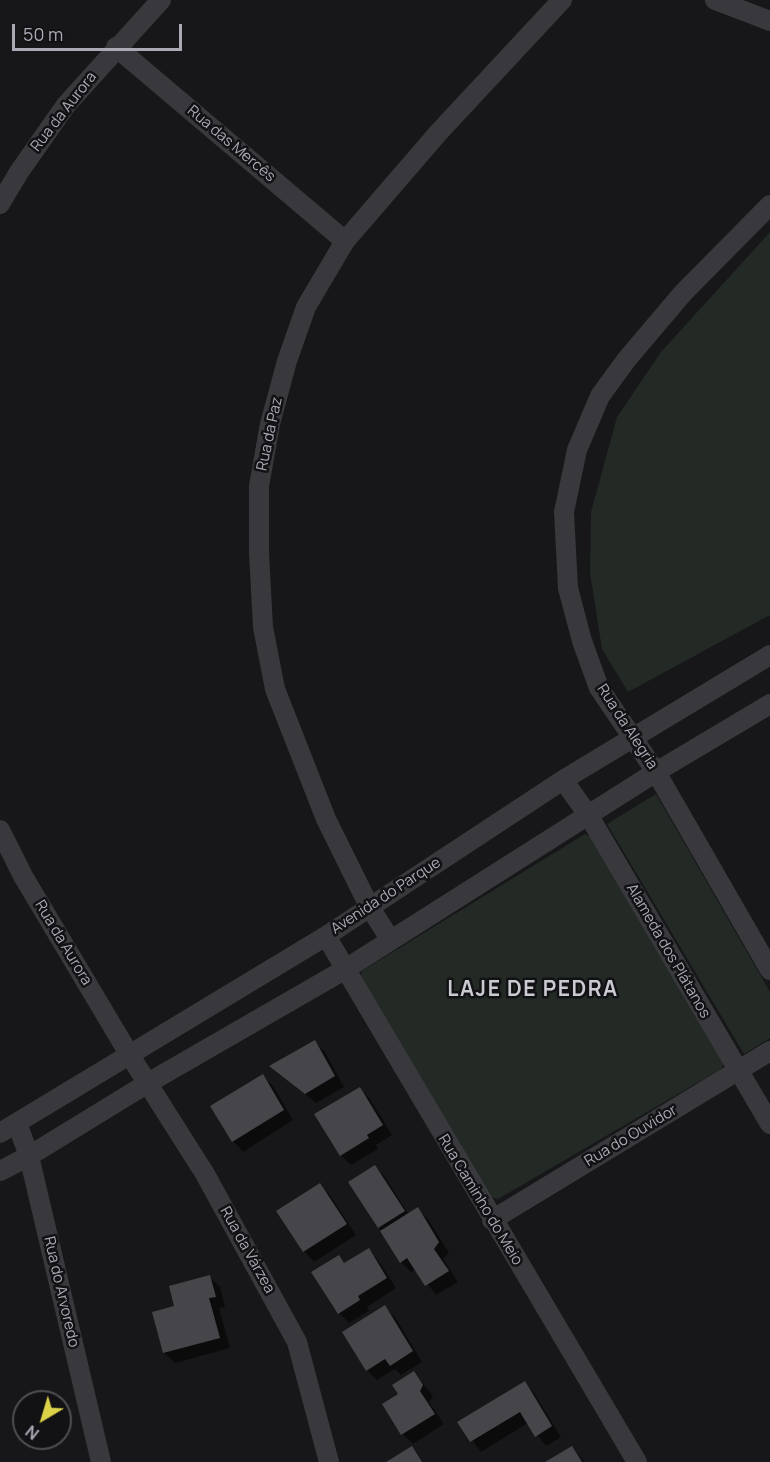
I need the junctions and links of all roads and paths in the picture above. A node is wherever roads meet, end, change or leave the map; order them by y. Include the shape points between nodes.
1 (161, 0) edge
2 (562, 0) edge
3 (715, 0) edge
4 (770, 21) edge
5 (116, 47) junction
6 (0, 204) edge
7 (770, 205) edge
8 (345, 241) junction
9 (770, 655) edge
10 (770, 704) edge
11 (633, 741) junction
12 (656, 772) junction
13 (563, 780) junction
14 (589, 816) junction
15 (0, 830) edge
16 (369, 906) junction
17 (326, 936) junction
18 (390, 939) junction
19 (344, 970) junction
20 (770, 970) edge
21 (770, 1051) edge
22 (129, 1054) junction
23 (739, 1071) junction
24 (148, 1083) junction
25 (17, 1123) junction
26 (770, 1124) edge
27 (0, 1132) edge
28 (29, 1156) junction
29 (0, 1171) edge
30 (492, 1220) junction
31 (101, 1462) edge
32 (329, 1462) edge
33 (637, 1462) edge

1 - 5 street, Rua da Aurora
2 - 8 street, Rua da Paz via 431,140
3 - 4 street
5 - 6 street, Rua da Aurora via 66,105
5 - 8 street, Rua das Mercês
7 - 11 street, Rua da Alegria via 683,293 627,358 600,396 577,450 564,512 568,588 599,688
8 - 16 street, Rua da Paz via 306,307 275,403 259,486 259,553 263,627 274,688 326,819
9 - 11 street, Avenida do Parque
10 - 12 street
11 - 12 street, Rua da Alegria
11 - 13 street, Avenida do Parque
12 - 14 street
12 - 20 street, Rua da Alegria
13 - 14 street, Alameda dos Plátanos
13 - 16 street, Avenida do Parque
14 - 18 street
14 - 23 street, Alameda dos Plátanos
15 - 22 street, Rua da Aurora via 23,876
16 - 17 street, Avenida do Parque
16 - 18 street, Rua da Paz
17 - 19 street, Rua Caminho do Meio
17 - 22 street, Avenida do Parque
18 - 19 street
19 - 24 street
19 - 30 street, Rua Caminho do Meio
21 - 23 street, Rua do Ouvidor
22 - 24 street, Rua da Várzea
22 - 25 street, Avenida do Parque
23 - 26 street, Alameda dos Plátanos
23 - 30 street, Rua do Ouvidor
24 - 28 street
24 - 32 street, Rua da Várzea via 205,1174 297,1342
25 - 27 street, Avenida do Parque
25 - 28 street, Rua do Arvoredo
28 - 29 street
28 - 31 street, Rua do Arvoredo
30 - 33 street, Rua Caminho do Meio

